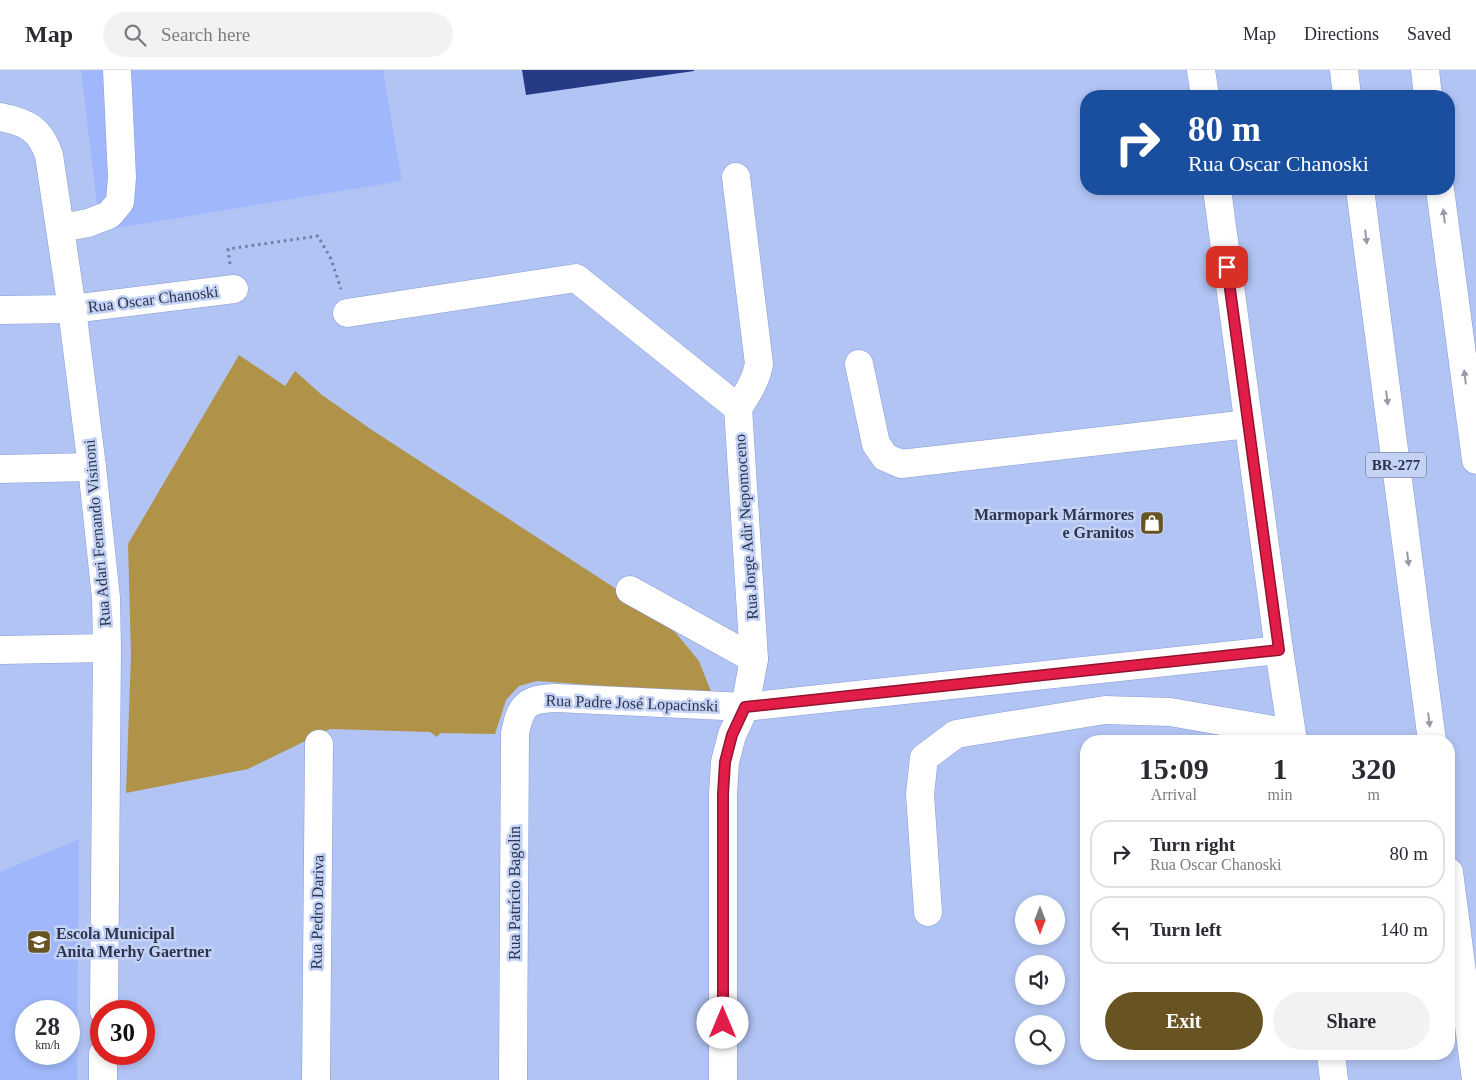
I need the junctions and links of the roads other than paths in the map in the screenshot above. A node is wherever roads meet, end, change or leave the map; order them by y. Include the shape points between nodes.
1 (117, 70) edge
2 (1201, 70) edge
3 (1344, 70) edge
4 (1425, 70) edge
5 (1204, 90) edge
6 (1347, 90) edge
7 (1427, 90) edge
8 (0, 117) edge
9 (736, 177) dead end
10 (1218, 195) edge
11 (1361, 195) edge
12 (1441, 195) edge
13 (60, 228) junction
14 (234, 289) dead end
15 (72, 309) junction
16 (0, 310) edge
17 (347, 314) road end
18 (859, 364) dead end
19 (738, 408) junction
20 (1248, 424) junction
21 (1476, 460) edge
22 (92, 467) junction
23 (0, 469) edge
24 (630, 590) dead end
25 (107, 648) junction
26 (0, 650) edge
27 (1279, 650) junction
28 (754, 659) junction
29 (745, 707) junction
30 (522, 708) joint
31 (1282, 735) edge
32 (1292, 735) edge
33 (1431, 735) edge
34 (319, 744) dead end
35 (928, 912) dead end
36 (1455, 918) edge
37 (104, 1000) edge
38 (1332, 1060) edge
39 (103, 1065) edge
40 (103, 1080) edge
41 (316, 1080) edge
42 (513, 1080) edge
43 (723, 1080) edge
44 (1334, 1080) edge
45 (1476, 1080) edge

1 - 13 main road via 122,177 120,202 109,216
2 - 5 main road
3 - 6 main road
4 - 7 main road
8 - 13 main road, Rua Adari Fernando Visinoni via 22,122 37,132 44,142 49,155
9 - 19 main road via 758,364 753,384
10 - 20 main road
11 -> 33 main road, BR-277
21 -> 12 main road
13 - 15 main road, Rua Adari Fernando Visinoni
14 - 15 main road, Rua Oscar Chanoski
15 - 16 main road, Rua Oscar Chanoski
15 - 22 main road, Rua Adari Fernando Visinoni
17 - 19 main road via 576,278
18 - 20 main road via 876,444 885,457 901,464
19 - 28 main road, Rua Jorge Adir Nepomoceno
20 - 27 main road
22 - 23 main road
22 - 25 main road, Rua Adari Fernando Visinoni via 103,566
24 - 28 main road
25 - 26 main road
25 - 37 main road, Rua Adari Fernando Visinoni
27 - 29 main road
27 - 32 main road
28 - 29 main road, Rua Jorge Adir Nepomoceno
29 - 30 main road, Rua Padre José Lopacinski via 543,698
29 - 43 main road, Rua Jorge Adir Nepomoceno via 727,753 723,794
30 - 42 main road, Rua Patrício Bagolin via 515,733
31 - 35 main road via 1170,712 1105,710 956,734 924,758 920,794
34 - 41 main road, Rua Pedro Dariva
36 - 45 main road
38 - 44 main road
39 - 40 main road

